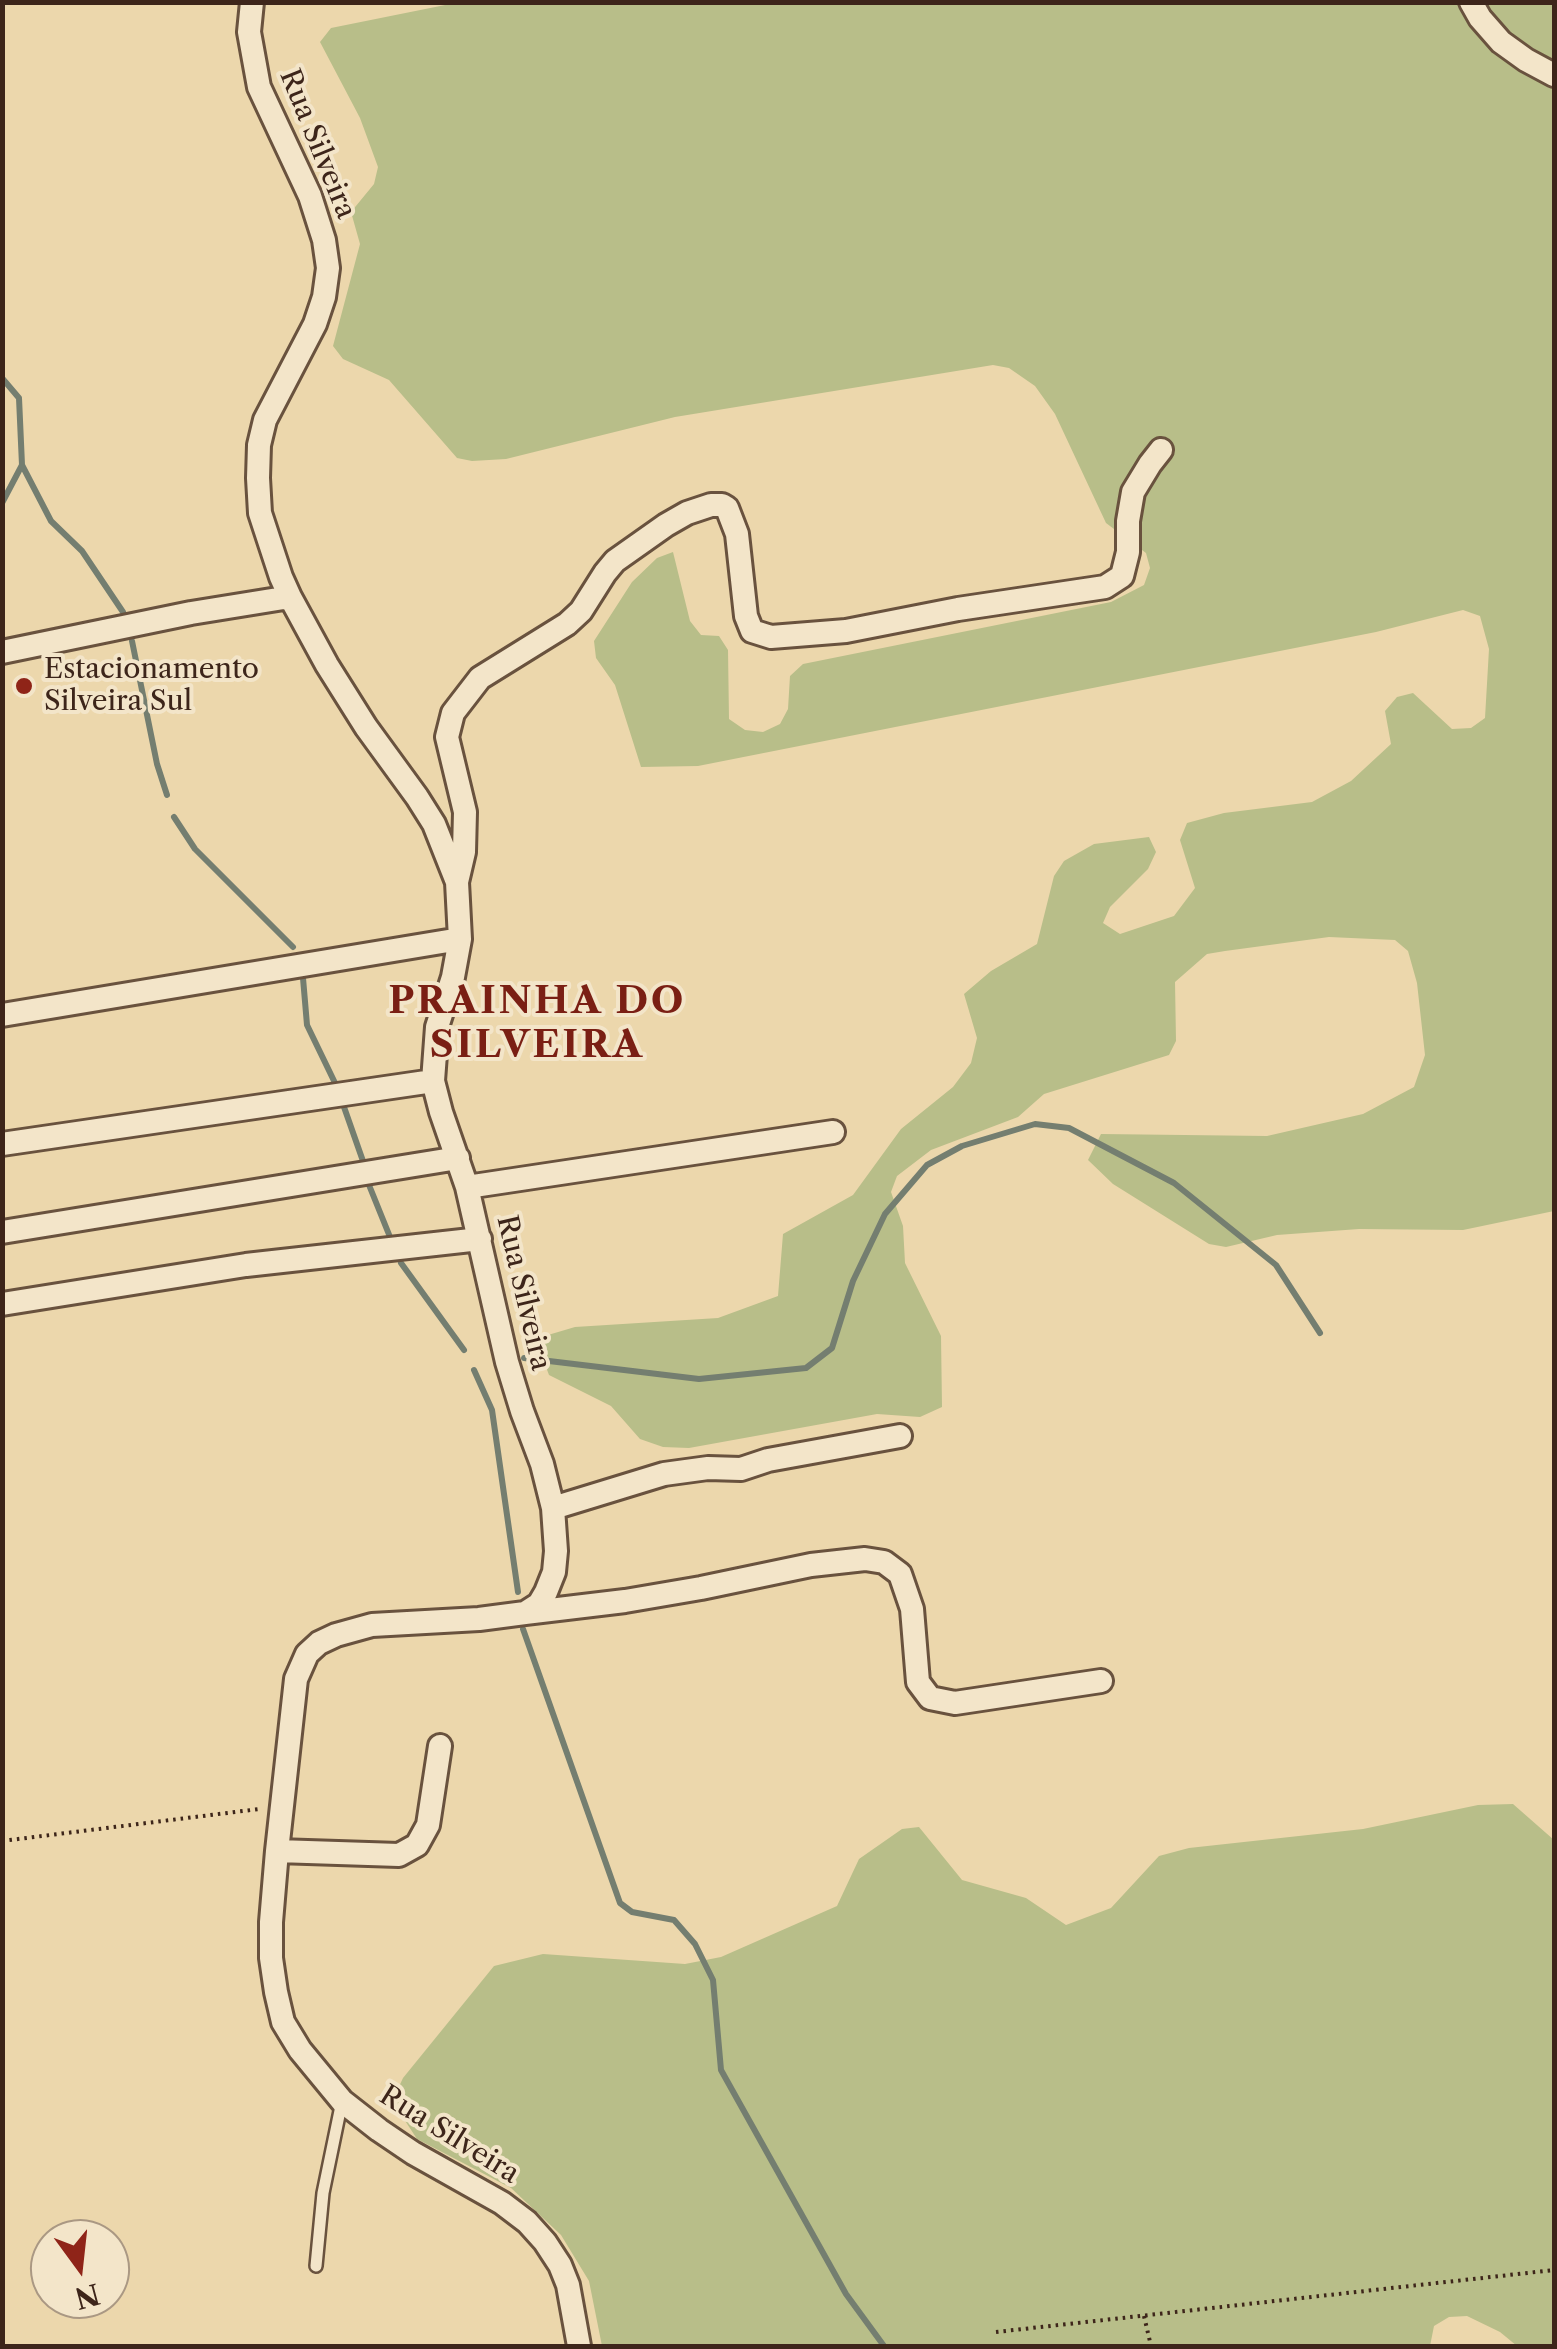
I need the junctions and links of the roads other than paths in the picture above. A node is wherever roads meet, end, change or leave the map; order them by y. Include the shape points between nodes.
1 (252, 2) edge
2 (1471, 2) edge
3 (1554, 74) edge
4 (1161, 450) dead end
5 (290, 597) junction
6 (2, 652) edge
7 (457, 882) junction
8 (460, 939) junction
9 (2, 1015) edge
10 (434, 1081) junction
11 (833, 1132) dead end
12 (2, 1144) edge
13 (458, 1158) junction
14 (468, 1187) junction
15 (2, 1232) edge
16 (480, 1238) junction
17 (2, 1304) edge
18 (900, 1436) dead end
19 (553, 1508) junction
20 (526, 1614) junction
21 (1102, 1681) dead end
22 (440, 1746) dead end
23 (277, 1851) junction
24 (342, 2101) junction
25 (316, 2266) dead end
26 (579, 2346) edge

1 - 5 street, Rua Silveira via 249,32 259,88 310,196 328,268 315,324 265,420 259,445 260,513
2 - 3 street via 1501,42
4 - 7 street via 1134,492 1122,576 1104,586 846,631 772,637 752,631 727,508 711,505 666,525 616,561 567,624 480,678 452,713 447,736 465,812
5 - 6 street
5 - 7 street, Rua Silveira via 366,727 434,824
7 - 8 street, Rua Silveira
8 - 9 street
8 - 10 street, Rua Silveira via 438,1026
10 - 12 street
10 - 13 street, Rua Silveira
11 - 14 street
13 - 14 street, Rua Silveira
13 - 15 street
14 - 16 street, Rua Silveira
16 - 17 street via 246,1265
16 - 19 street, Rua Silveira via 508,1362
18 - 19 street via 741,1468 664,1474
19 - 20 street, Rua Silveira via 554,1572 539,1604
20 - 21 street via 865,1558 900,1574 912,1609 918,1682 930,1698 955,1703
20 - 23 street, Rua Silveira via 372,1625 336,1635 307,1654 296,1679
22 - 23 street via 428,1825 417,1845 399,1855
23 - 24 street, Rua Silveira via 271,1958 283,2022
24 - 25 lane
24 - 26 street, Rua Silveira via 401,2146 527,2222 564,2275

